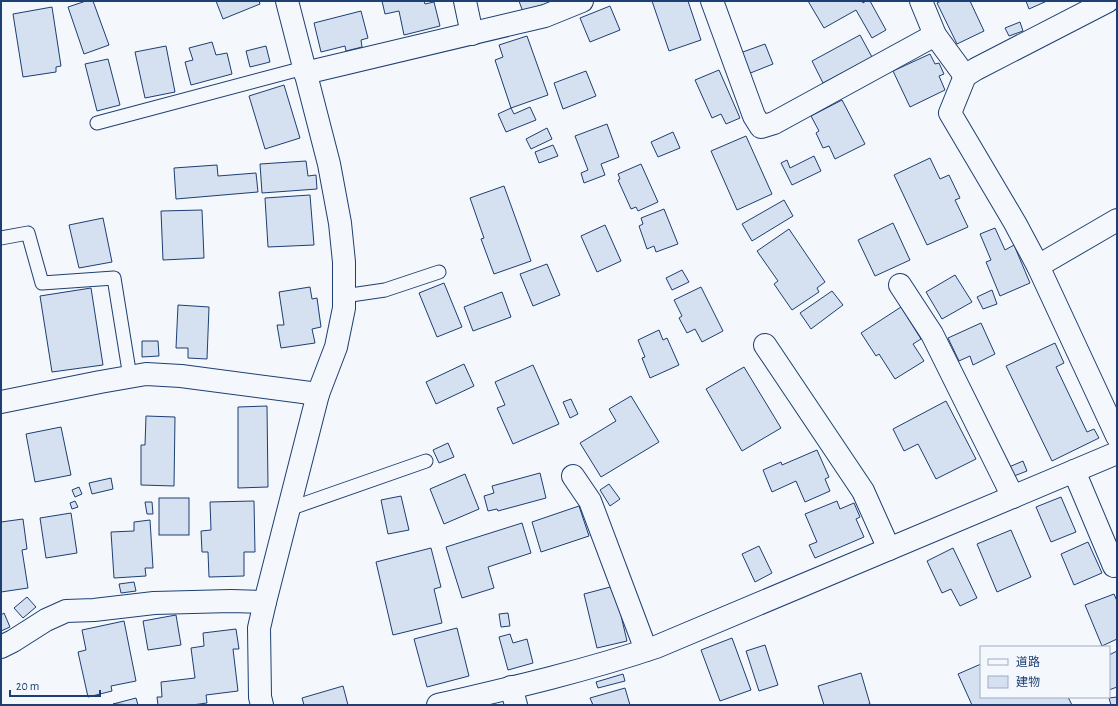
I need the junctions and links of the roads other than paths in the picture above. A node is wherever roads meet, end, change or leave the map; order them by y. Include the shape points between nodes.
1 (287, 1) edge
2 (465, 1) edge
3 (582, 1) edge
4 (712, 1) edge
5 (921, 1) edge
6 (1108, 1) edge
7 (472, 34) junction
8 (935, 35) junction
9 (305, 71) junction
10 (965, 76) junction
11 (97, 123) dead end
12 (1117, 220) edge
13 (1, 238) edge
14 (1038, 266) junction
15 (440, 272) dead end
16 (900, 285) dead end
17 (344, 296) junction
18 (765, 345) dead end
19 (130, 377) junction
20 (318, 394) junction
21 (1, 402) edge
22 (1117, 436) edge
23 (1117, 453) edge
24 (426, 461) dead end
25 (1074, 471) junction
26 (573, 476) dead end
27 (1014, 497) junction
28 (289, 509) junction
29 (889, 549) junction
30 (1114, 566) dead end
31 (265, 602) junction
32 (1, 647) edge
33 (646, 650) junction
34 (514, 696) edge
35 (262, 705) edge
36 (438, 705) edge

1 - 9 street
2 - 7 street
3 - 7 street via 545,16
4 - 8 street via 754,116 761,127 774,123
5 - 8 street
6 - 10 street
7 - 9 street
8 - 10 street
9 - 11 lane
9 - 17 street via 329,164 340,222
10 - 14 street via 950,113
12 - 14 street
13 - 19 lane via 28,232 42,283 114,278
14 - 22 street
15 - 17 lane via 385,290
16 - 27 street via 932,334
17 - 20 street via 336,347
18 - 29 street via 863,491
19 - 20 street via 146,374 181,376
19 - 21 street
20 - 28 street
23 - 25 street
24 - 28 lane
25 - 27 street
25 - 30 street
26 - 33 street via 590,501
27 - 29 street
28 - 31 street
29 - 33 street
31 - 32 street via 154,603 66,611
31 - 35 street via 259,628
33 - 34 street
34 - 36 street

